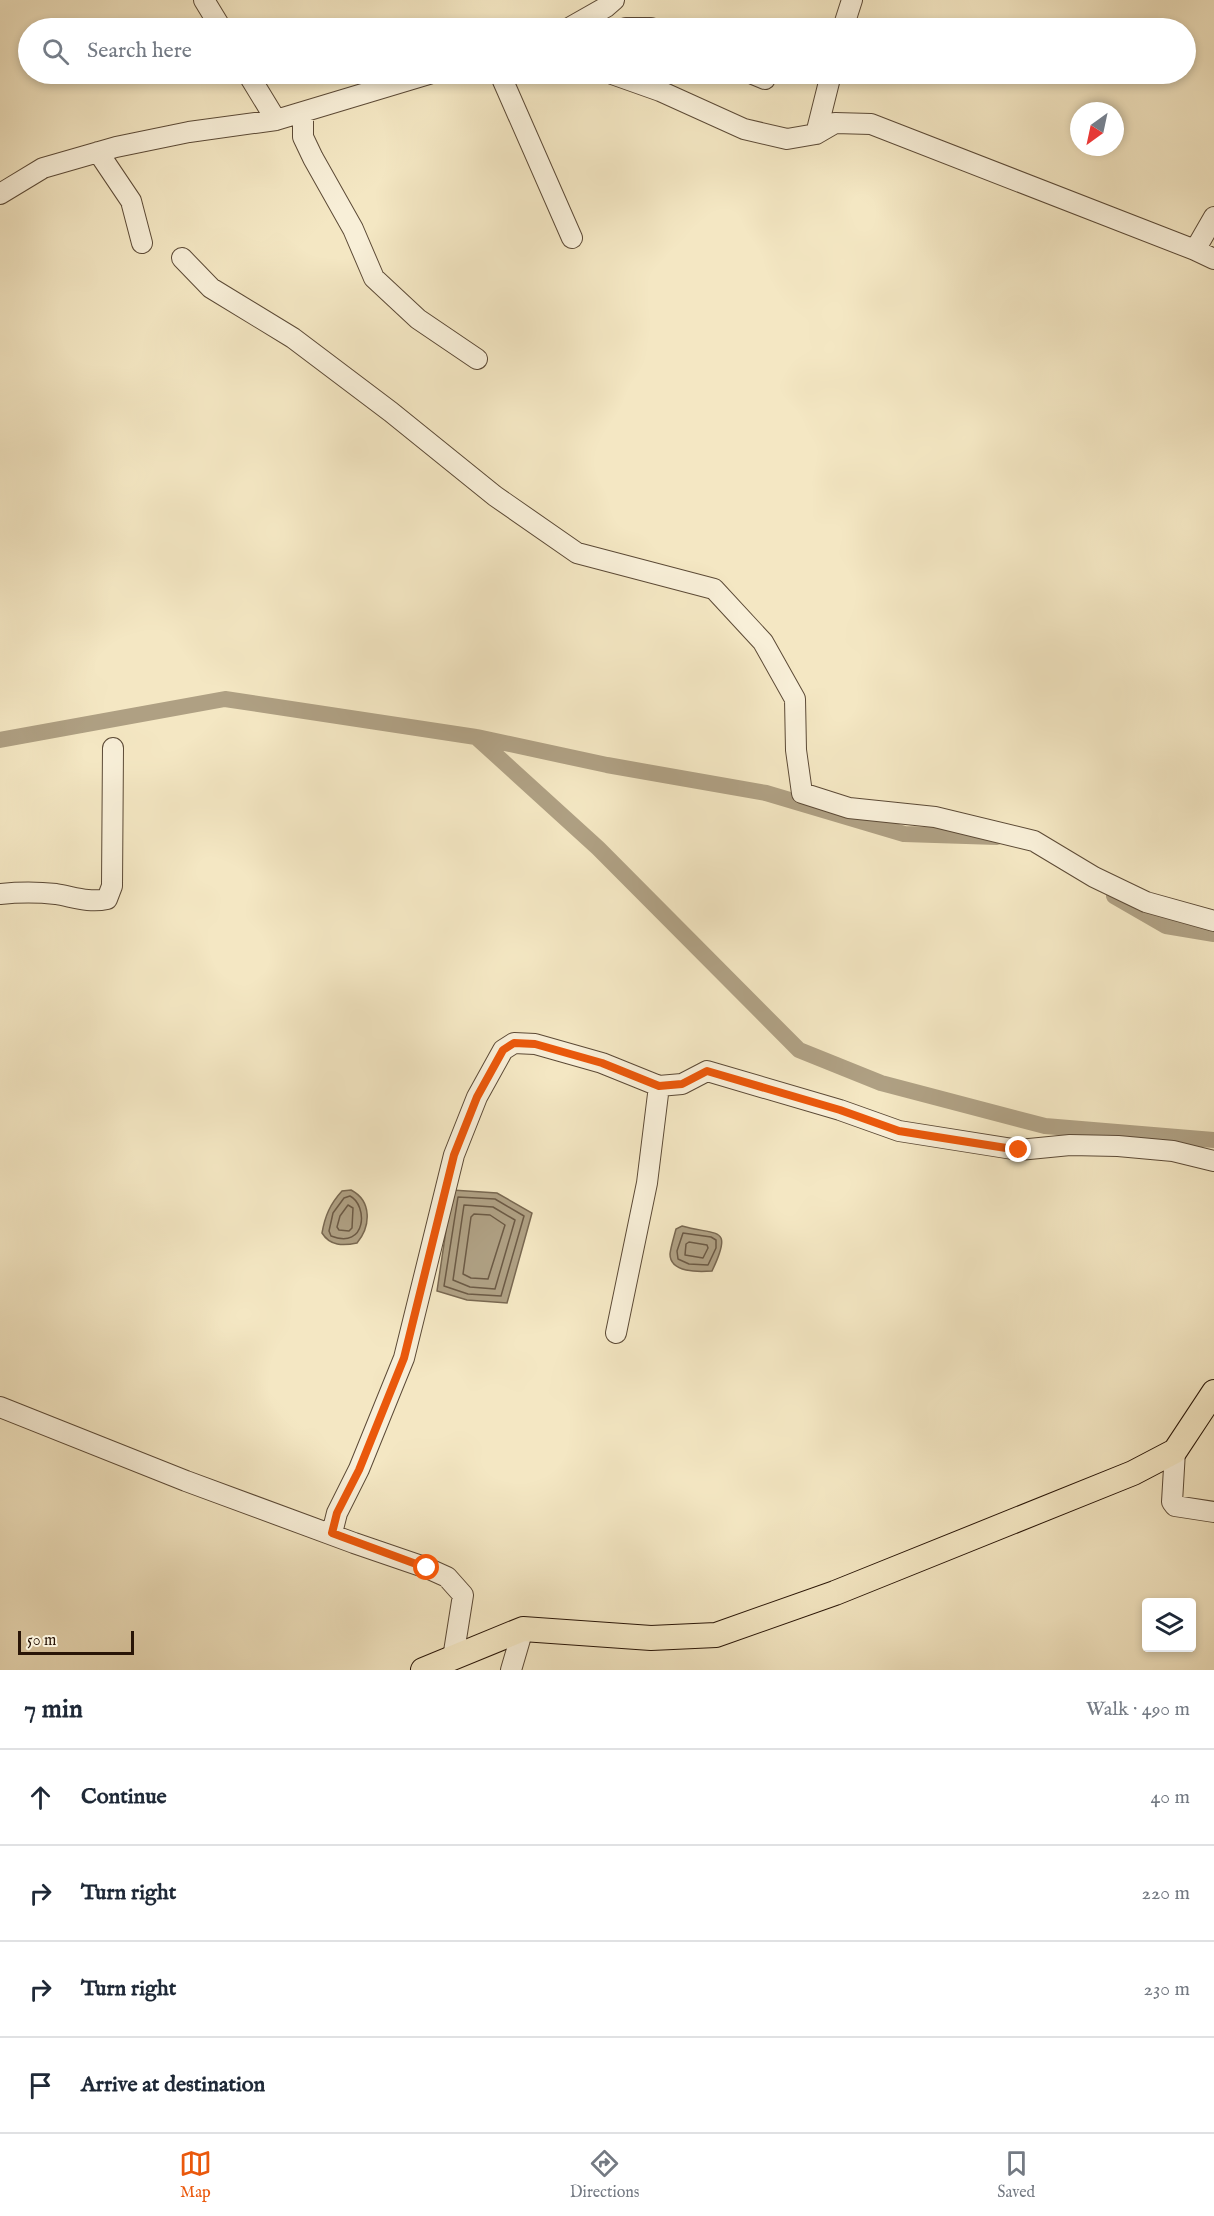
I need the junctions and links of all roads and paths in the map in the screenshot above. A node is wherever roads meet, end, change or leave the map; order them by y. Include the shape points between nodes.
1 (204, 0) edge
2 (614, 0) edge
3 (852, 0) edge
4 (215, 18) edge
5 (587, 18) edge
6 (846, 18) edge
7 (254, 84) edge
8 (396, 84) edge
9 (504, 84) edge
10 (640, 84) edge
11 (828, 84) edge
12 (303, 112) junction
13 (276, 120) junction
14 (816, 134) junction
15 (98, 152) junction
16 (0, 194) edge
17 (1214, 217) edge
18 (572, 238) dead end
19 (142, 243) dead end
20 (1195, 250) junction
21 (182, 258) dead end
22 (1214, 259) edge
23 (477, 359) dead end
24 (113, 748) dead end
25 (0, 894) edge
26 (1214, 921) edge
27 (659, 1086) junction
28 (1214, 1161) edge
29 (616, 1333) dead end
30 (1214, 1392) edge
31 (0, 1407) edge
32 (1175, 1451) junction
33 (1214, 1512) edge
34 (332, 1533) junction
35 (523, 1629) junction
36 (453, 1658) junction
37 (423, 1670) edge
38 (511, 1670) edge

1 - 4 street
2 - 5 street
3 - 6 street
7 - 13 street
8 - 12 street
9 - 18 street
10 - 14 street via 744,129 787,139
11 - 14 street
12 - 13 street
12 - 23 street via 303,137 353,229 374,278 418,319
13 - 15 street via 189,132
14 - 20 street via 835,123 871,124
15 - 16 street via 43,168
15 - 19 street via 131,201
17 - 20 street
20 - 22 street
21 - 26 street via 211,288 293,338 495,496 577,554 714,589 763,642 795,699 802,793 849,808 935,818 1034,841 1146,902
24 - 25 street via 112,886 107,899 94,902 57,894
27 - 28 street via 682,1084 707,1071 899,1131 1019,1150 1118,1146 1173,1151
27 - 29 street via 647,1183
27 - 34 street via 602,1063 535,1044 514,1043 503,1050 477,1097 454,1155 404,1358
30 - 32 main road
31 - 34 street
32 - 33 street via 1172,1502 1175,1506
32 - 35 main road via 1133,1473 836,1593 716,1635 651,1638
34 - 36 street via 447,1577 463,1595
35 - 36 main road
35 - 38 street
36 - 37 main road

